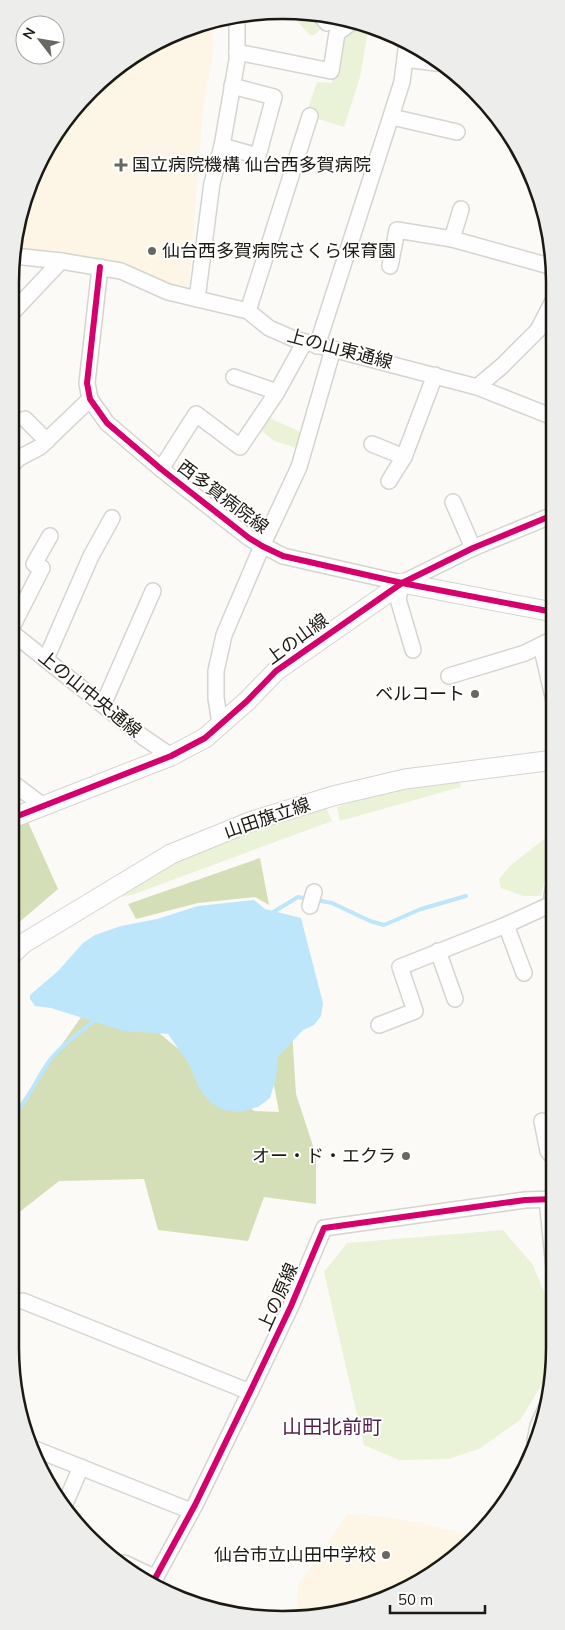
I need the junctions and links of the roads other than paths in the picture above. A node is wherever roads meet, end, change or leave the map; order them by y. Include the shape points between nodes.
1 (237, 23) edge
2 (345, 27) edge
3 (406, 50) edge
4 (237, 52) junction
5 (405, 59) junction
6 (427, 62) edge
7 (232, 86) junction
8 (310, 116) dead end
9 (392, 117) junction
10 (457, 132) dead end
11 (222, 146) junction
12 (461, 209) dead end
13 (452, 239) junction
14 (20, 257) edge
15 (61, 261) junction
16 (546, 265) edge
17 (390, 266) dead end
18 (100, 267) junction
19 (197, 299) junction
20 (19, 305) edge
21 (248, 311) junction
22 (546, 315) edge
23 (311, 344) junction
24 (333, 349) junction
25 (434, 375) junction
26 (234, 376) dead end
27 (478, 386) junction
28 (277, 392) junction
29 (90, 399) junction
30 (546, 414) edge
31 (25, 419) dead end
32 (47, 440) junction
33 (372, 444) dead end
34 (19, 458) edge
35 (404, 458) junction
36 (161, 469) junction
37 (389, 481) dead end
38 (453, 502) dead end
39 (112, 518) dead end
40 (546, 518) edge
41 (50, 536) dead end
42 (262, 546) junction
43 (473, 548) junction
44 (402, 584) junction
45 (153, 591) dead end
46 (546, 611) edge
47 (19, 613) edge
48 (19, 638) edge
49 (546, 643) edge
50 (413, 650) dead end
51 (46, 659) junction
52 (449, 676) dead end
53 (103, 705) junction
54 (220, 724) junction
55 (171, 756) junction
56 (546, 761) edge
57 (19, 788) edge
58 (42, 805) junction
59 (19, 814) edge
60 (546, 906) edge
61 (506, 925) junction
62 (19, 948) edge
63 (438, 952) junction
64 (524, 973) dead end
65 (455, 999) dead end
66 (379, 1025) dead end
67 (542, 1121) dead end
68 (546, 1141) edge
69 (546, 1200) edge
70 (23, 1301) dead end
71 (250, 1392) junction
72 (40, 1451) edge
73 (81, 1467) junction
74 (67, 1499) edge
75 (191, 1511) junction
76 (155, 1578) edge

1 - 4 street
2 - 4 street via 336,33 331,71
3 - 5 street
4 - 7 street
5 - 6 street
5 - 9 street
7 - 11 street
7 - 11 street via 274,97 258,156
8 - 21 street
9 - 10 street
9 - 23 street
11 - 19 street via 212,183
12 - 13 street
13 - 16 street
13 - 17 street via 397,230
14 - 15 street, 上の山東通線
15 - 18 street, 上の山東通線
15 - 20 street
18 - 19 street, 上の山東通線 via 121,271 168,292
18 - 29 street via 87,383
19 - 21 street, 上の山東通線
21 - 23 street, 上の山東通線 via 269,328
22 - 27 street via 538,330
23 - 24 street, 上の山東通線
23 - 28 street
24 - 25 street, 上の山東通線
24 - 42 street via 299,468
25 - 27 street, 上の山東通線
25 - 35 street
26 - 28 street
27 - 30 street, 上の山東通線
28 - 36 street via 240,447 196,414
29 - 32 street
29 - 36 street, 西多賀病院線 via 107,423
31 - 32 street
32 - 34 street
33 - 35 street
35 - 37 street
36 - 42 street, 西多賀病院線
38 - 43 street
39 - 51 street via 91,556
40 - 43 street, 上の山線
41 - 47 street via 34,564 42,568
42 - 44 street, 西多賀病院線 via 283,556
42 - 54 street via 224,634 216,671
43 - 44 street, 上の山線
44 - 46 street, 西多賀病院線
44 - 50 street via 398,598
44 - 54 street, 上の山線 via 276,672
45 - 53 street
48 - 51 street, 上の山中央通線
49 - 52 street via 526,653
51 - 53 street, 上の山中央通線
53 - 55 street, 上の山中央通線
54 - 55 street, 上の山線 via 205,738
55 - 58 street, 上の山線
56 - 62 street, 山田旗立線 via 405,779 333,796 252,821 172,854
57 - 58 street
58 - 59 street, 上の山線
60 - 61 street
61 - 63 street
61 - 64 street
63 - 65 street
63 - 66 street via 400,967 415,1011
67 - 68 street
69 - 71 street, 上の原線 via 324,1228
70 - 71 street
71 - 75 street, 上の原線
72 - 73 street
73 - 74 street
73 - 75 street
75 - 76 street, 上の原線

